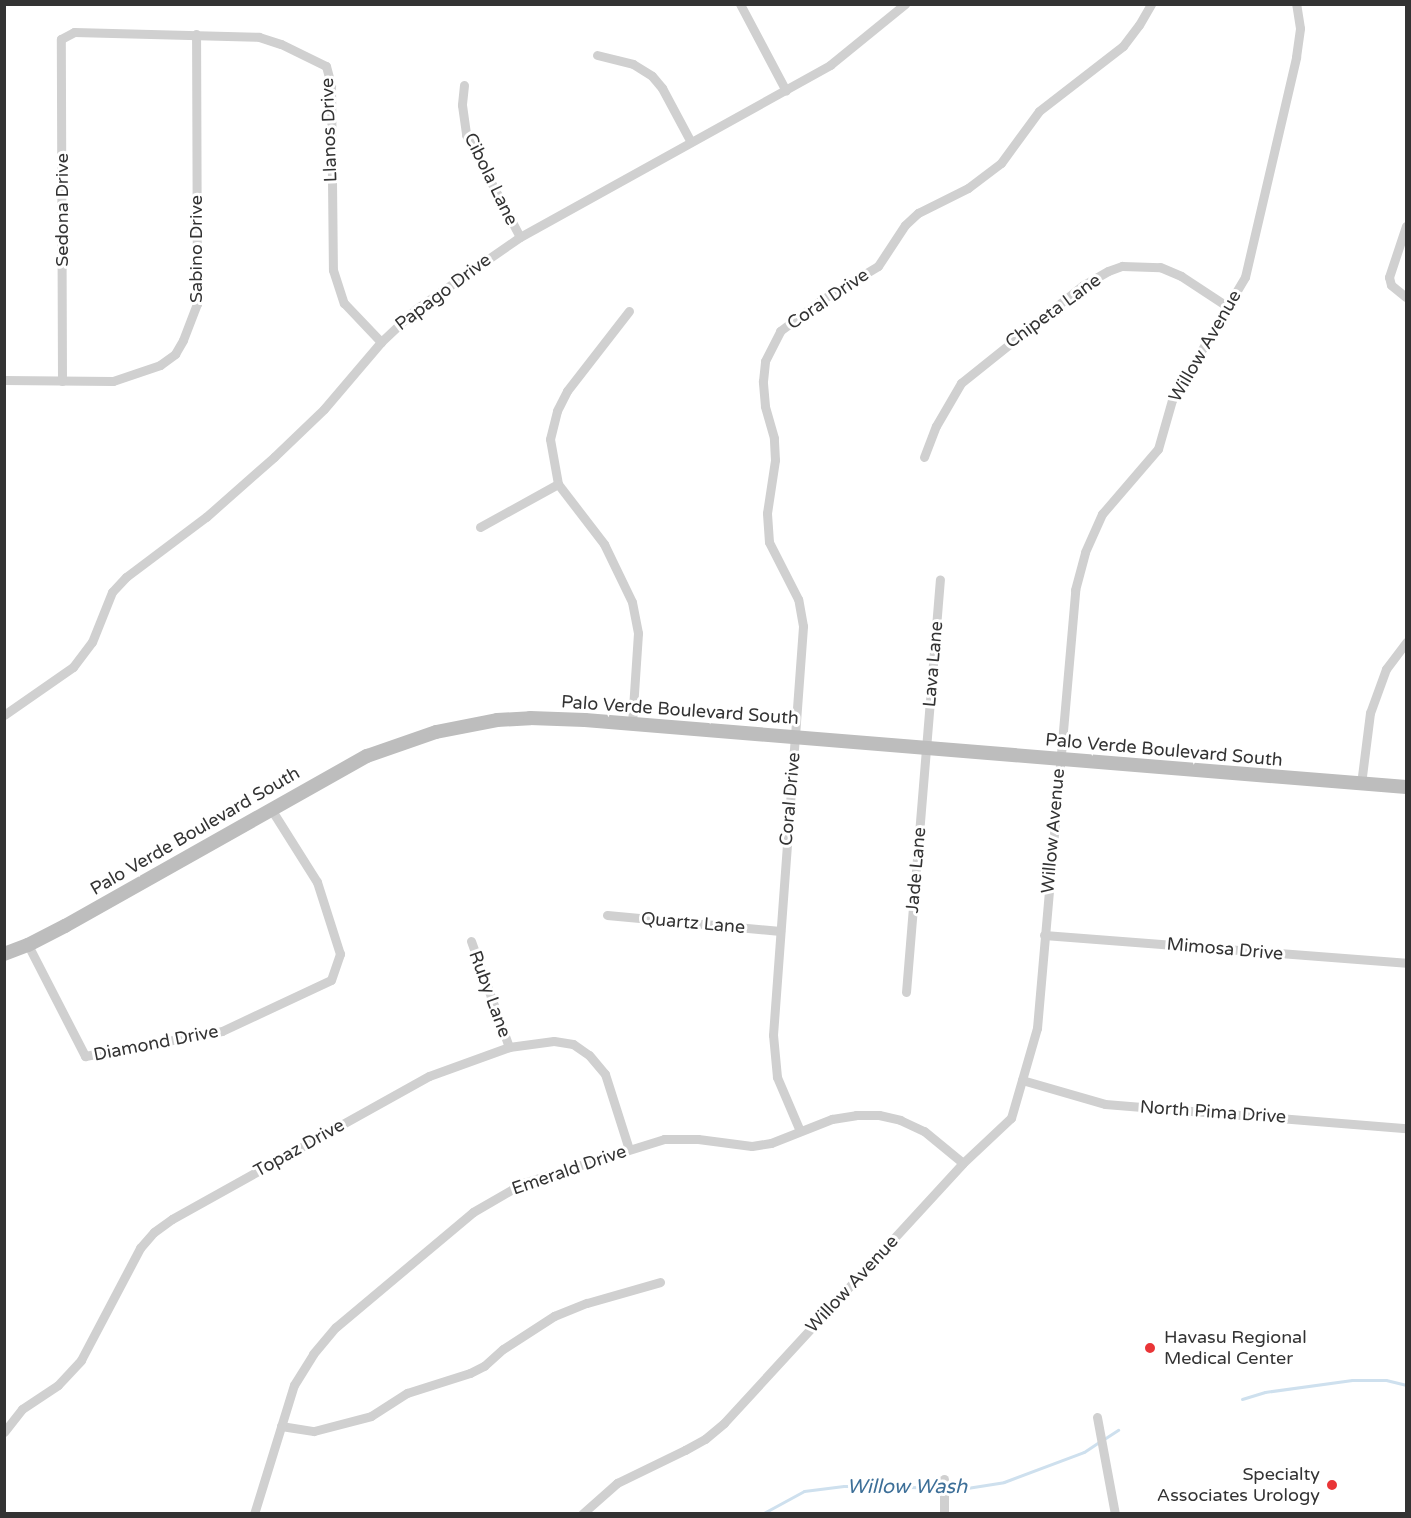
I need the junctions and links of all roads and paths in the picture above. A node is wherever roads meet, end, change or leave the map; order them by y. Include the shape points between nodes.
1 (740, 4) edge
2 (905, 4) edge
3 (1150, 4) edge
4 (1296, 4) edge
5 (196, 34) junction
6 (62, 39) joint
7 (597, 55) dead end
8 (464, 85) dead end
9 (786, 91) junction
10 (691, 142) junction
11 (1407, 226) edge
12 (520, 237) junction
13 (1407, 297) edge
14 (1228, 307) junction
15 (629, 311) dead end
16 (381, 342) junction
17 (4, 380) edge
18 (62, 381) junction
19 (924, 457) dead end
20 (558, 484) junction
21 (480, 527) dead end
22 (940, 579) dead end
23 (1407, 642) edge
24 (4, 715) edge
25 (632, 724) junction
26 (796, 738) junction
27 (926, 749) junction
28 (1060, 759) junction
29 (1361, 784) junction
30 (1407, 787) edge
31 (271, 810) junction
32 (607, 915) dead end
33 (780, 931) junction
34 (1044, 934) junction
35 (471, 941) dead end
36 (28, 945) junction
37 (4, 954) edge
38 (1407, 963) edge
39 (906, 992) dead end
40 (509, 1047) junction
41 (1022, 1080) junction
42 (1407, 1128) edge
43 (800, 1131) junction
44 (629, 1149) junction
45 (963, 1163) junction
46 (660, 1282) dead end
47 (1097, 1417) dead end
48 (281, 1426) junction
49 (4, 1432) edge
50 (944, 1479) dead end
51 (254, 1514) edge
52 (582, 1514) edge
53 (944, 1514) edge
54 (1115, 1514) edge

1 - 9 street
2 - 9 street, Papago Drive via 830,65
3 - 26 street, Coral Drive via 1123,46 1040,111 1001,164 968,188 918,213 905,225 878,266 822,299 780,331 772,343 763,381 775,460 767,513 769,542 798,598 803,626
4 - 14 street, Willow Avenue via 1300,28 1296,57 1245,278
5 - 6 street, Llanos Drive via 74,32
5 - 16 street, Llanos Drive via 258,37 326,66 331,85 333,270 344,303
5 - 18 street, Sabino Drive via 195,317 175,354 160,365 113,381
6 - 18 street, Sedona Drive
7 - 10 street via 633,64 652,76
8 - 12 street, Cibola Lane via 466,135
9 - 10 street, Papago Drive
10 - 12 street, Papago Drive
11 - 13 street via 1389,276 1391,285
12 - 16 street, Papago Drive via 416,309
14 - 19 street, Chipeta Lane via 1160,267 1122,266 1108,271 1082,286 961,383 936,426
14 - 28 street, Willow Avenue via 1172,400 1158,449 1102,514 1085,552 1075,590
15 - 20 street via 574,381 557,411 550,440
16 - 24 street, Papago Drive via 324,409 274,457 206,517 126,577 112,592 92,642 73,667
17 - 18 street, Sabino Drive
20 - 21 street
20 - 25 street via 604,544 632,602 638,633
22 - 27 street, Lava Lane
23 - 29 street via 1386,669 1370,713
25 - 26 main road, Palo Verde Boulevard South
25 - 31 main road, Palo Verde Boulevard South via 530,718 467,724 367,756
26 - 27 main road, Palo Verde Boulevard South
26 - 33 street, Coral Drive
27 - 28 main road, Palo Verde Boulevard South
27 - 39 street, Jade Lane
28 - 29 main road, Palo Verde Boulevard South
28 - 34 street, Willow Avenue
29 - 30 main road, Palo Verde Boulevard South
31 - 36 main road, Palo Verde Boulevard South
31 - 36 street, Diamond Drive via 317,882 340,954 332,980 222,1031 85,1056
32 - 33 street, Quartz Lane
33 - 43 street, Coral Drive via 774,1056 777,1077
34 - 38 street, Mimosa Drive
34 - 41 street, Willow Avenue via 1037,1028
35 - 40 street, Ruby Lane
36 - 37 main road, Palo Verde Boulevard South
40 - 44 street, Topaz Drive via 554,1041 573,1044 589,1055 605,1074
40 - 49 street, Topaz Drive via 429,1076 172,1218 140,1248 81,1360 58,1385 22,1409
41 - 42 street, North Pima Drive via 1105,1104
41 - 45 street, Willow Avenue via 1011,1118
43 - 44 street, Emerald Drive via 752,1146 681,1137
43 - 45 street, Emerald Drive via 832,1119 879,1115 924,1131
44 - 48 street, Emerald Drive via 524,1183 473,1212 336,1327 294,1385
45 - 52 street, Willow Avenue via 724,1423 686,1450 617,1483
46 - 48 street via 554,1316 484,1366 407,1393 371,1416 314,1431
47 - 54 street
48 - 51 street, Emerald Drive
50 - 53 street

